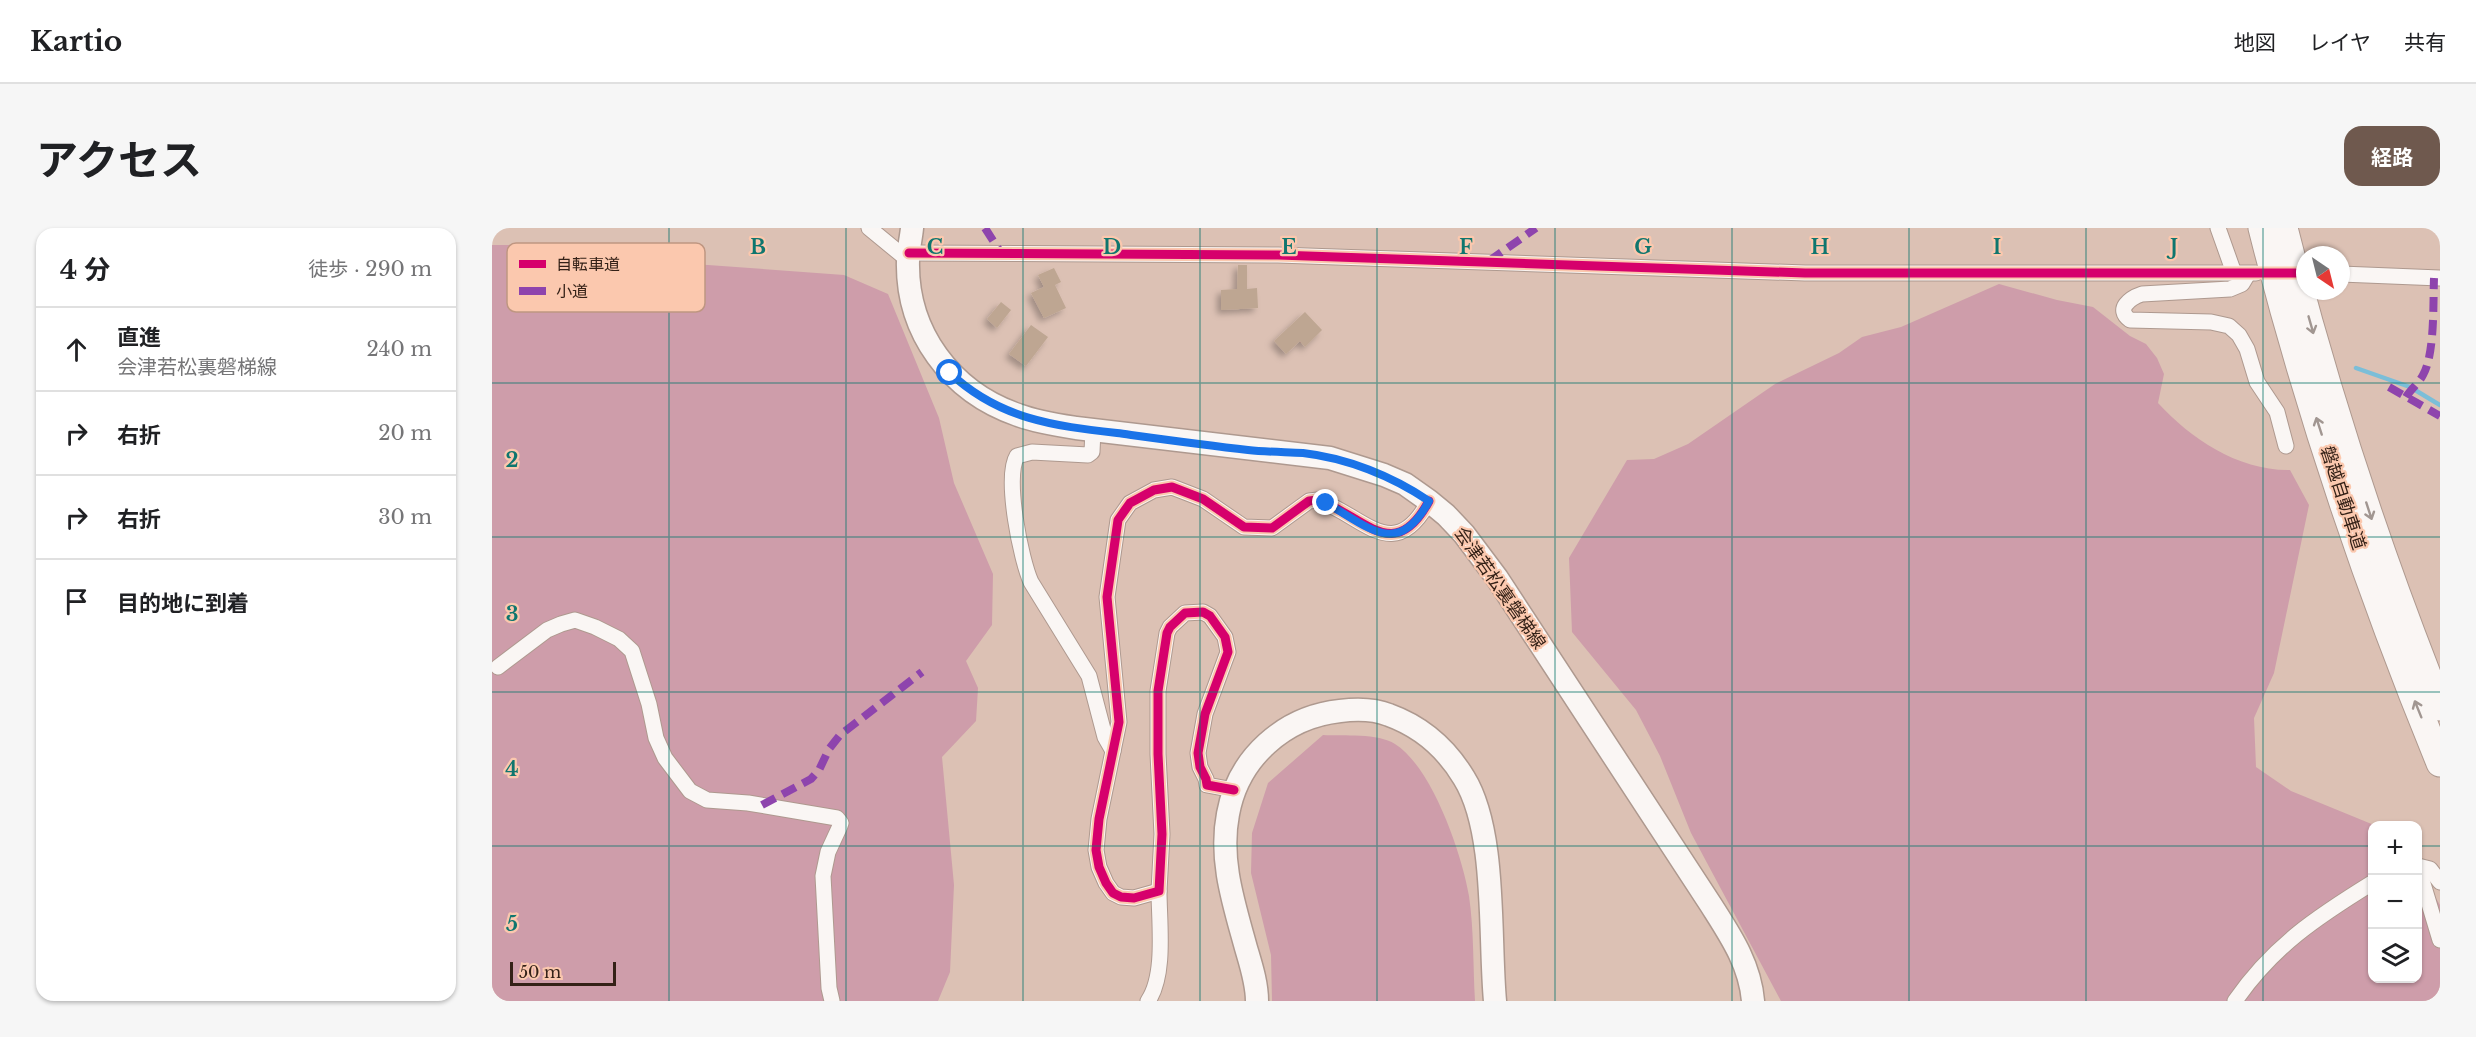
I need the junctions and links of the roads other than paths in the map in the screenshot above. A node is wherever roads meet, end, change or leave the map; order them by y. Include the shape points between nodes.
1 (869, 228) edge
2 (912, 228) edge
3 (2218, 228) edge
4 (2262, 228) edge
5 (2284, 228) edge
6 (908, 256) junction
7 (2246, 273) junction
8 (2350, 274) edge
9 (2440, 278) edge
10 (1094, 430) junction
11 (2286, 446) dead end
12 (1429, 501) junction
13 (498, 667) dead end
14 (2440, 707) edge
15 (1113, 751) junction
16 (2440, 763) edge
17 (1234, 790) junction
18 (2422, 868) edge
19 (2420, 875) edge
20 (2440, 882) edge
21 (2368, 886) edge
22 (1159, 891) junction
23 (2440, 940) edge
24 (832, 1001) edge
25 (1148, 1001) edge
26 (1257, 1001) edge
27 (1495, 1001) edge
28 (1753, 1001) edge
29 (2235, 1001) edge

1 - 6 street
2 - 6 main road, 会津若松裏磐梯線
3 - 7 street
16 -> 4 highway, 磐越自動車道 via 2354,534 2301,369
5 -> 14 highway, 磐越自動車道 via 2343,431
6 - 7 street via 1278,255 1805,273
6 - 10 main road, 会津若松裏磐梯線 via 910,290 923,334 964,387 1018,416
7 - 11 street via 2242,284 2230,289 2142,294 2125,304 2123,310 2130,320 2211,322 2235,329 2247,349 2258,382 2277,412
8 - 9 street
10 - 12 main road, 会津若松裏磐梯線 via 1330,458 1405,484
10 - 15 street via 1092,452 1088,455 1032,452 1017,456 1013,463 1014,505 1024,566 1089,676 1105,737
12 - 15 street via 1415,521 1392,535 1380,533 1318,500 1309,501 1272,528 1244,527 1203,499 1172,487 1154,490 1131,503 1118,520 1107,597 1119,722
12 - 28 main road, 会津若松裏磐梯線 via 1464,534 1497,578 1711,905 1746,966
13 - 24 street via 561,624 574,620 596,627 632,651 656,738 665,758 690,791 707,800 837,818 841,823 828,852 824,876
15 - 22 street via 1099,819 1099,867 1106,883 1121,897 1134,898
17 - 22 street via 1207,785 1198,753 1205,714 1228,652 1225,637 1210,616 1203,612 1185,613 1167,633 1158,692 1162,834
17 - 26 main road via 1227,823 1226,861
17 - 27 main road via 1269,741 1321,713 1357,709 1388,714 1423,731 1444,750 1478,806 1487,860
18 - 20 street via 2430,869
19 - 23 street
21 - 29 street via 2312,922 2275,952
22 - 25 street via 1157,984

